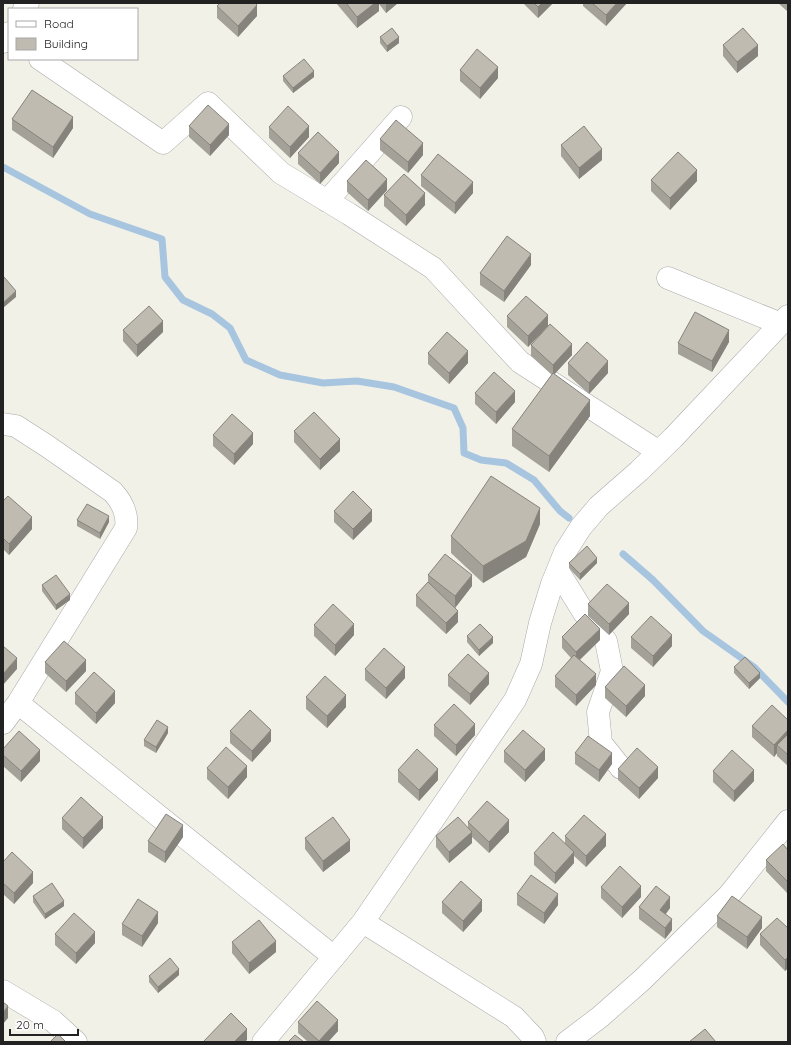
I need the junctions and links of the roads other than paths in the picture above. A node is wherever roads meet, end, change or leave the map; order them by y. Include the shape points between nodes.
1 (41, 60) edge
2 (401, 117) dead end
3 (327, 201) junction
4 (668, 278) dead end
5 (785, 320) edge
6 (3, 424) edge
7 (659, 452) junction
8 (558, 571) junction
9 (18, 703) junction
10 (3, 724) edge
11 (621, 768) edge
12 (788, 821) edge
13 (363, 922) junction
14 (334, 957) junction
15 (3, 991) edge
16 (76, 1042) edge
17 (263, 1042) edge
18 (535, 1042) edge
19 (567, 1042) edge

1 - 3 street via 163,143 208,103 281,173
2 - 3 street
3 - 7 street via 433,268 520,362
4 - 5 street
5 - 7 street
6 - 9 street via 16,426 113,492 119,499 127,520 126,528
7 - 8 street via 599,506 581,527 565,552
8 - 11 street via 584,613 606,641 612,671 598,712 601,743
8 - 13 street via 540,623 531,664 515,700
9 - 10 street
9 - 14 street
12 - 19 street via 729,895 642,980
13 - 14 street
13 - 18 street via 514,1017
14 - 17 street
15 - 16 street via 53,1021

